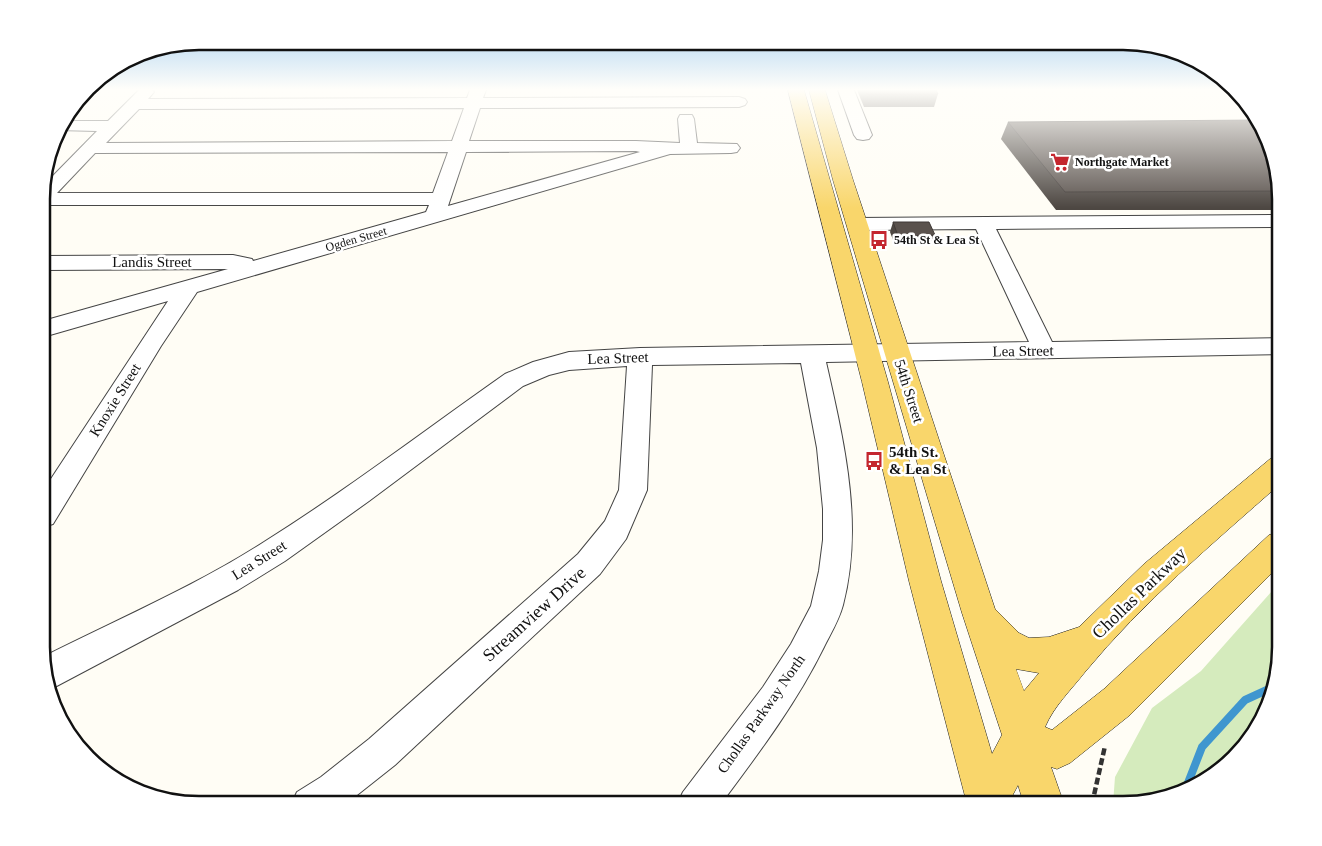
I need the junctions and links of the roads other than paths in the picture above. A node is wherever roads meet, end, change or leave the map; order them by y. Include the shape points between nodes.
1 (109, 129) edge
2 (464, 129) edge
3 (684, 129) edge
4 (808, 129) edge
5 (817, 129) edge
6 (828, 129) edge
7 (861, 129) edge
8 (863, 135) dead end
9 (830, 136) junction
10 (458, 146) junction
11 (90, 148) junction
12 (731, 148) dead end
13 (679, 149) junction
14 (51, 186) edge
15 (50, 192) edge
16 (437, 208) junction
17 (1272, 222) edge
18 (857, 224) junction
19 (987, 232) junction
20 (954, 241) dead end
21 (50, 263) edge
22 (260, 267) junction
23 (189, 287) junction
24 (50, 328) edge
25 (1272, 346) edge
26 (1045, 351) junction
27 (882, 353) junction
28 (812, 356) junction
29 (640, 357) junction
30 (1272, 474) edge
31 (50, 504) edge
32 (1272, 553) edge
33 (979, 613) junction
34 (1091, 639) junction
35 (52, 670) edge
36 (1020, 739) junction
37 (324, 796) edge
38 (703, 796) edge
39 (985, 796) edge
40 (991, 796) edge
41 (1041, 796) edge

1 - 11 street
2 - 10 street
3 - 13 street
4 - 27 main road, 54th Street
5 - 9 main road
6 - 9 main road, 54th Street
7 - 8 street
9 - 18 main road, 54th Street
10 - 11 street
10 - 13 street
10 - 16 street
11 - 14 street
12 - 13 street
13 - 16 street, Ogden Street
15 - 16 street
16 - 22 street, Ogden Street
17 - 19 street
18 - 19 street
18 - 27 main road, 54th Street
19 - 20 street
19 - 26 street
21 - 22 street, Landis Street via 233,262
22 - 23 street, Ogden Street
23 - 24 street, Ogden Street
23 - 31 street, Knoxie Street
25 - 26 street, Lea Street
26 - 27 street, Lea Street
27 - 28 street, Lea Street
27 - 33 main road, 54th Street
27 - 39 main road, 54th Street via 925,581
28 - 29 street, Lea Street
28 - 38 street, Chollas Parkway North via 839,500 838,550 828,604 801,661
29 - 35 street, Lea Street via 569,361 514,380 274,552 227,580
29 - 37 street, Streamview Drive via 633,490 610,540 589,564 382,752
30 - 34 main road, Chollas Parkway via 1155,574
32 - 36 main road via 1117,702 1057,750
33 - 34 main road via 1012,649 1023,653 1061,653
33 - 36 main road, 54th Street
34 - 36 main road, Chollas Parkway via 1038,701
36 - 40 main road, Chollas Parkway
36 - 41 main road, 54th Street

